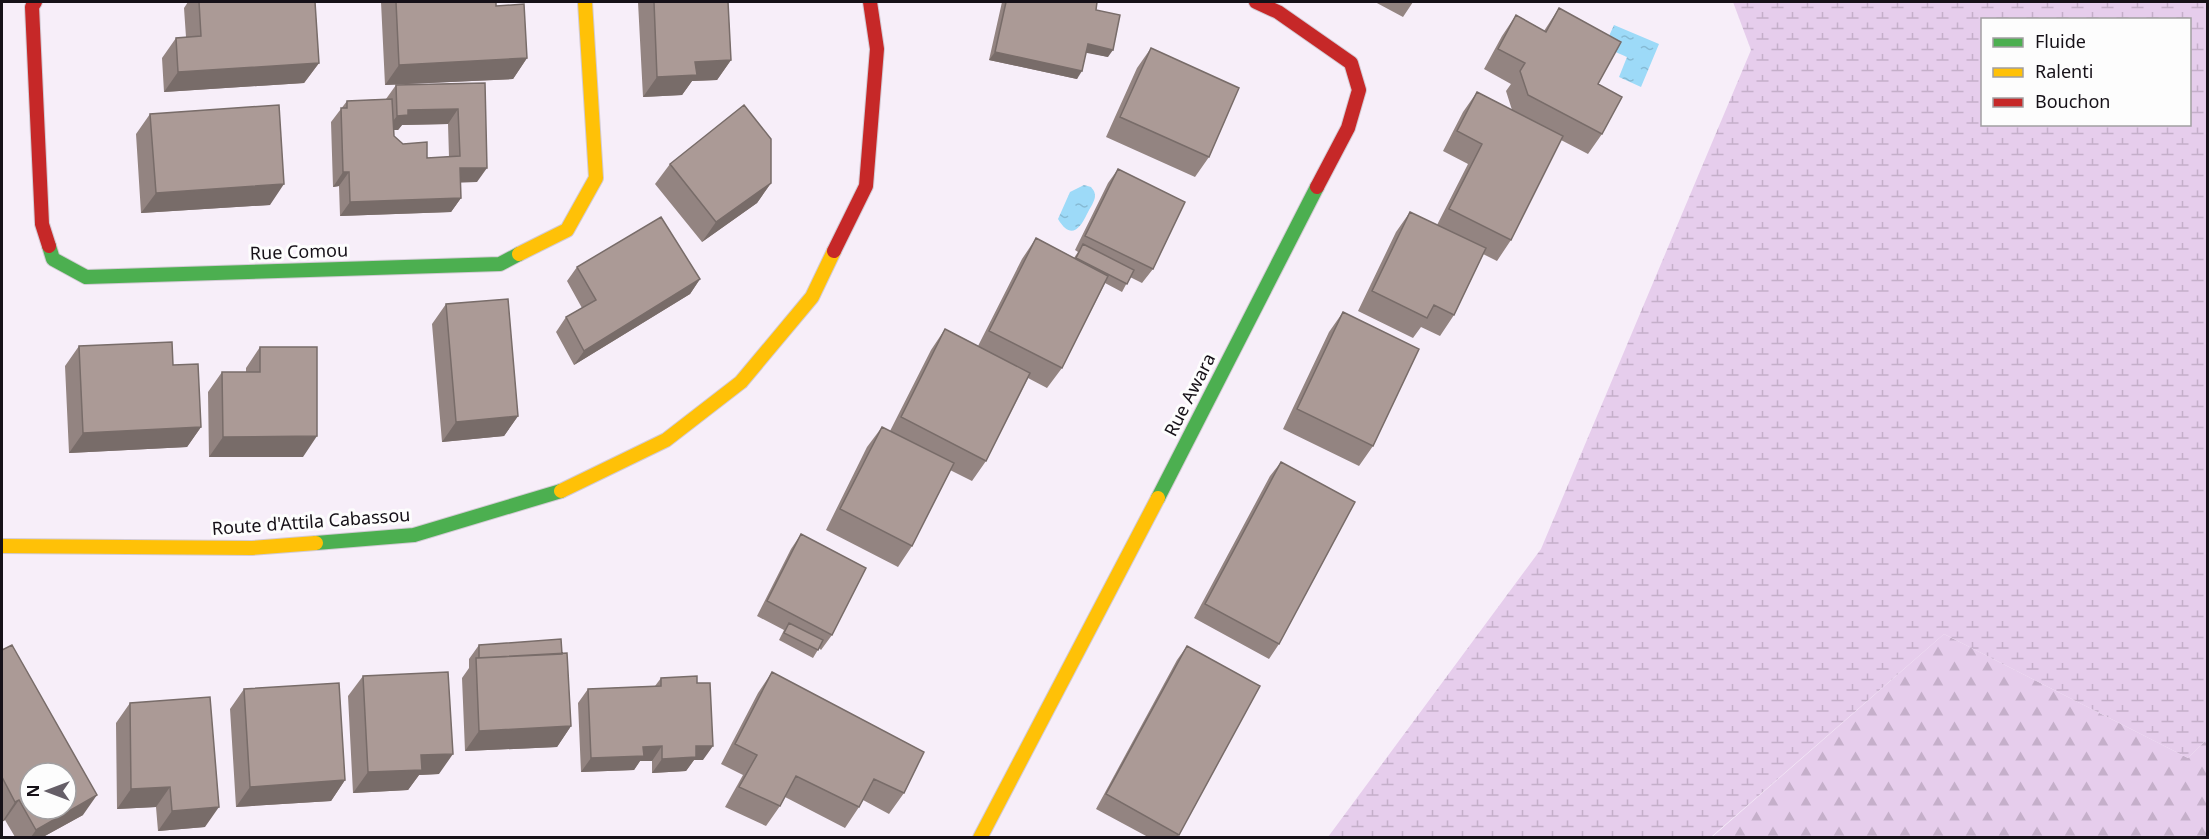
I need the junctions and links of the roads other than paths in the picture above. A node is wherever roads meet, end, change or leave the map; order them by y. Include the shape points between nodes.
1 (35, 2) edge
2 (585, 2) edge
3 (870, 2) edge
4 (1256, 2) edge
5 (2, 546) edge
6 (980, 837) edge

1 - 2 street, Rue Comou via 32,8 42,224 53,259 86,277 500,264 567,230 596,178
3 - 5 street, Route d'Attila Cabassou via 877,49 866,186 812,297 741,382 666,440 556,493 414,535 252,548
4 - 6 street, Rue Awara via 1278,12 1351,63 1359,90 1348,129

